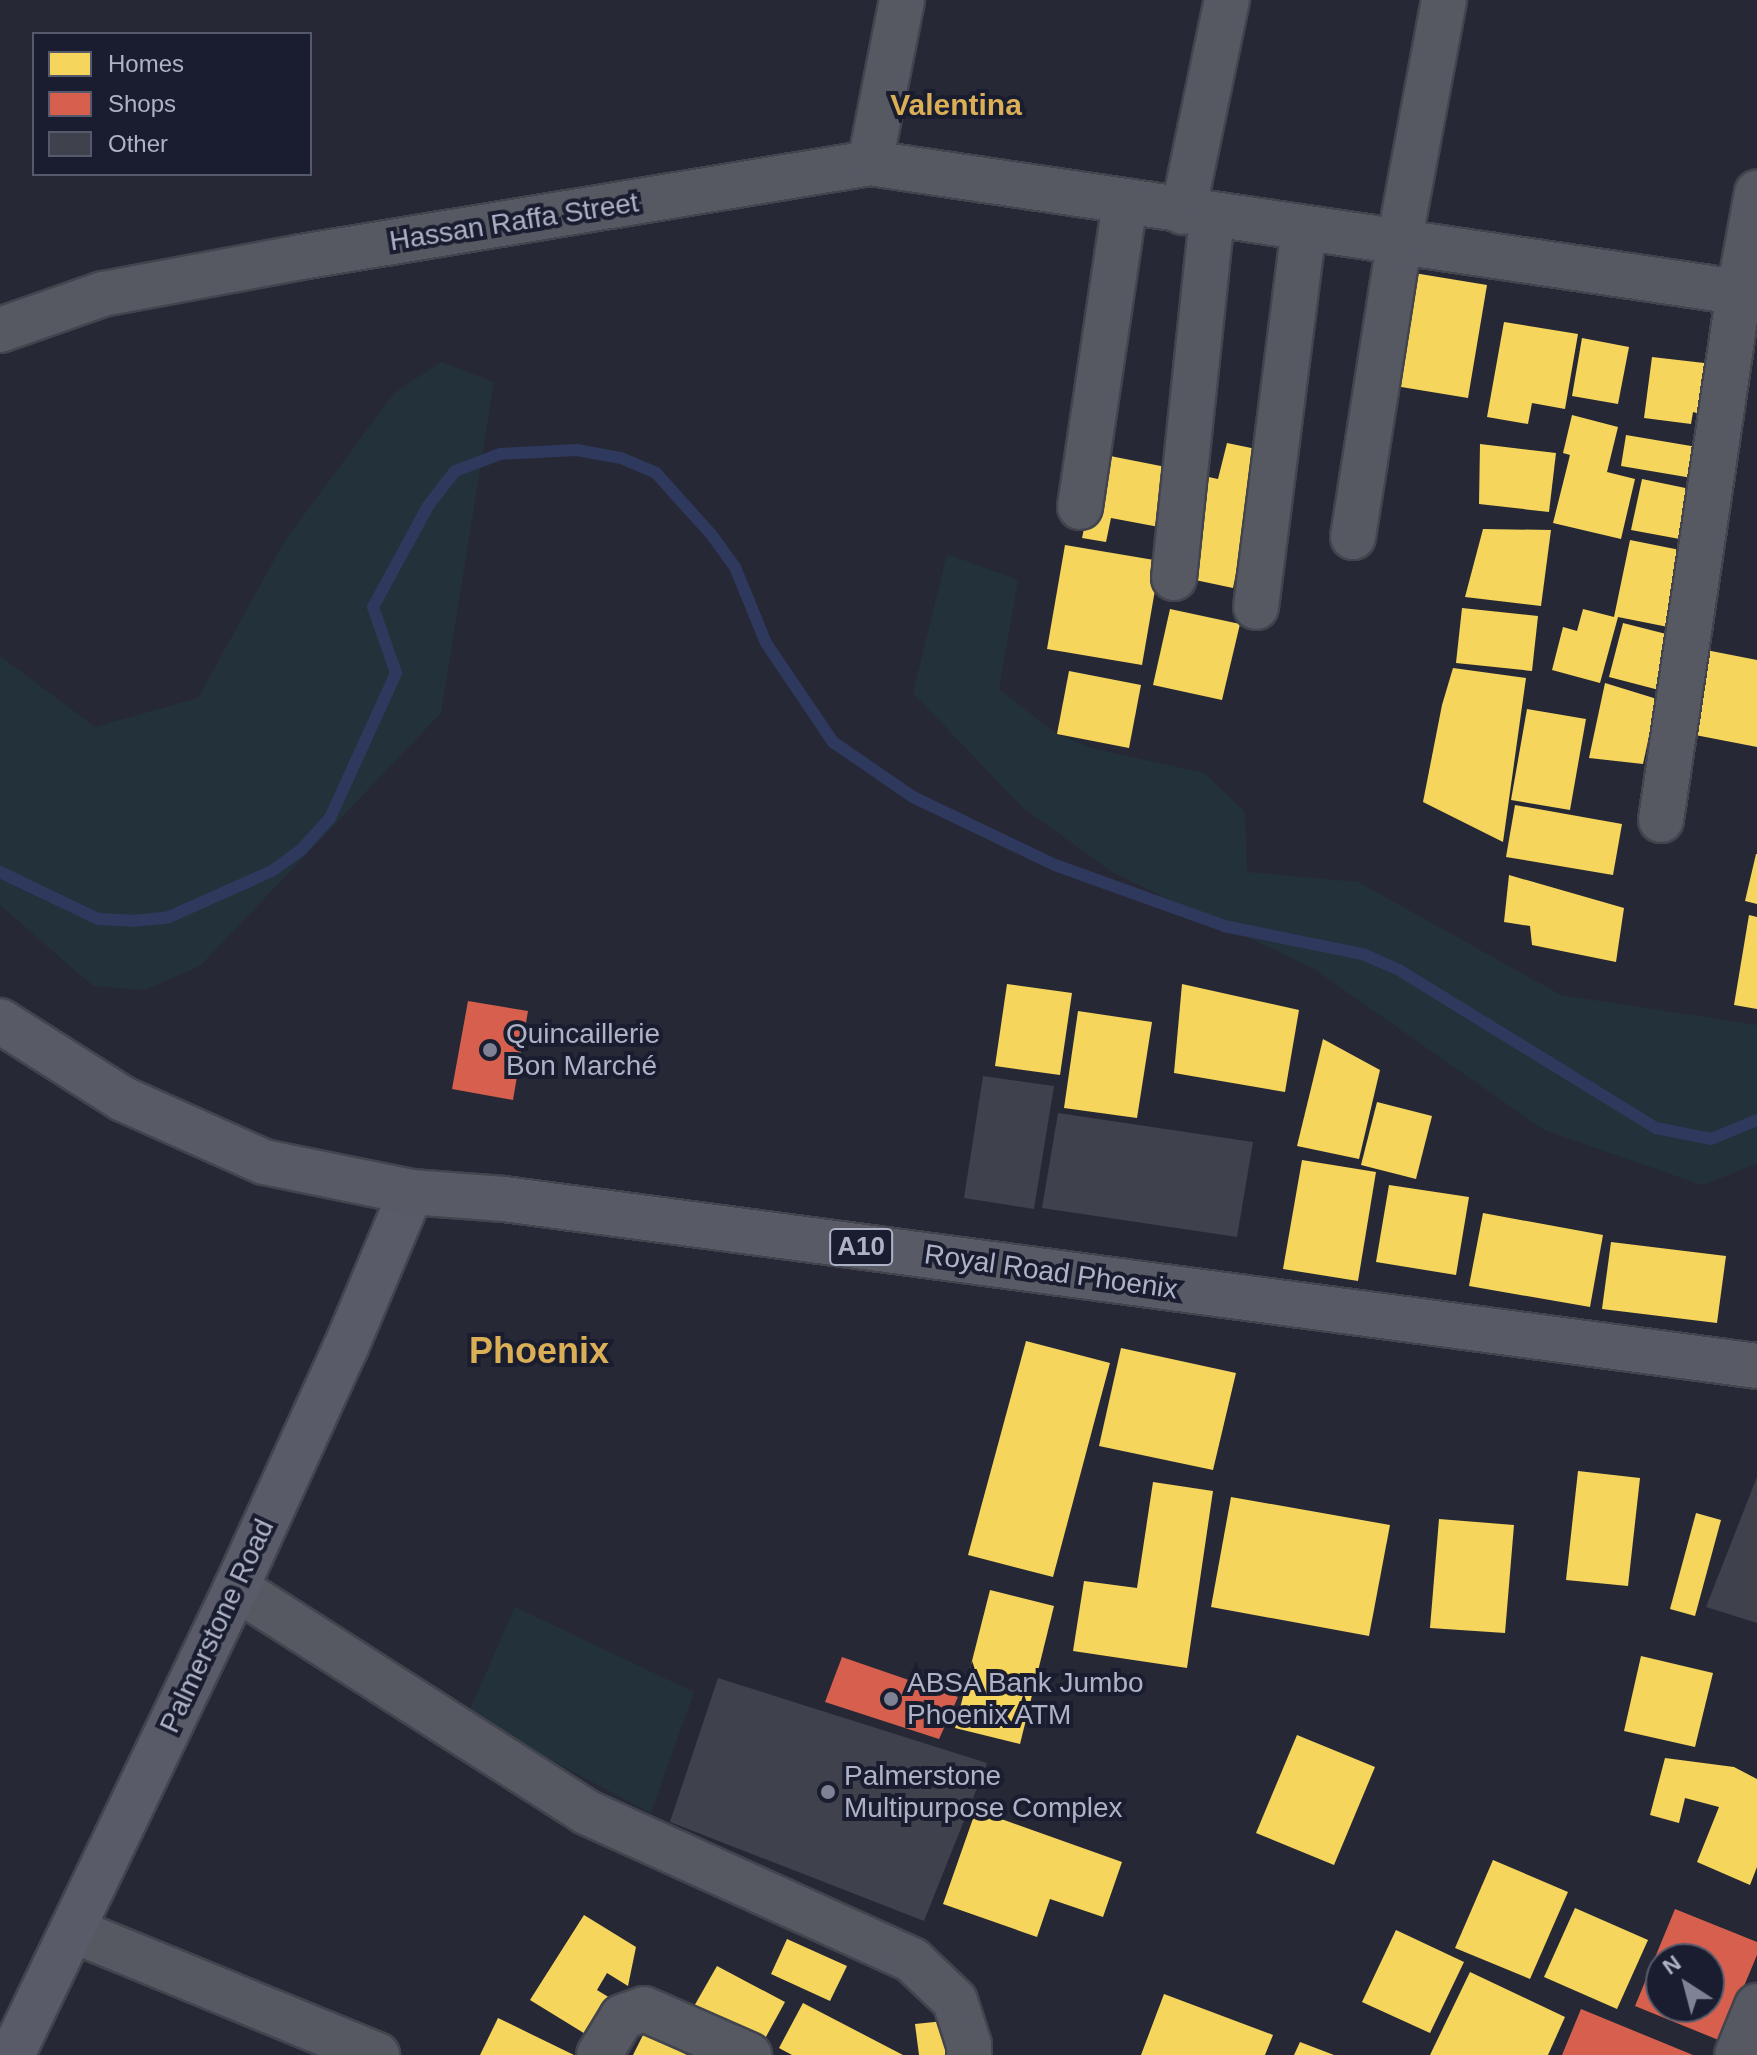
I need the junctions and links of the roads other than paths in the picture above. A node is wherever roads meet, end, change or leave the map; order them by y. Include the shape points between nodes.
1 (902, 0) edge
2 (1227, 0) edge
3 (1444, 0) edge
4 (870, 163) junction
5 (1757, 193) edge
6 (1125, 203) junction
7 (1198, 214) junction
8 (1304, 229) junction
9 (1399, 243) junction
10 (1748, 294) edge
11 (0, 330) edge
12 (1080, 507) dead end
13 (1353, 537) dead end
14 (1174, 578) dead end
15 (1256, 607) dead end
16 (1661, 820) dead end
17 (0, 1021) edge
18 (411, 1192) junction
19 (1757, 1366) edge
20 (236, 1588) junction
21 (72, 1930) junction
22 (1757, 2006) edge
23 (12, 2055) edge
24 (377, 2055) edge
25 (599, 2055) edge
26 (749, 2055) edge
27 (969, 2055) edge
28 (1737, 2055) edge

1 - 4 street
2 - 7 street
3 - 9 street
4 - 6 street, Hassan Raffa Street
4 - 11 street, Hassan Raffa Street via 103,294
5 - 10 street
6 - 7 street, Hassan Raffa Street
6 - 12 street
7 - 8 street, Hassan Raffa Street
7 - 14 street
8 - 9 street, Hassan Raffa Street
8 - 15 street
9 - 10 street, Hassan Raffa Street
9 - 13 street
10 - 16 street
17 - 18 main road, Royal Road Phoenix / A10 via 123,1099 264,1162
18 - 19 main road, Royal Road Phoenix / A10 via 519,1201
18 - 20 main road, Palmerstone Road
20 - 21 main road, Palmerstone Road
20 - 27 street via 586,1812 912,1960 955,2001
21 - 23 main road, Palmerstone Road
21 - 24 street
22 - 28 street
25 - 26 street via 622,2017 644,2009

